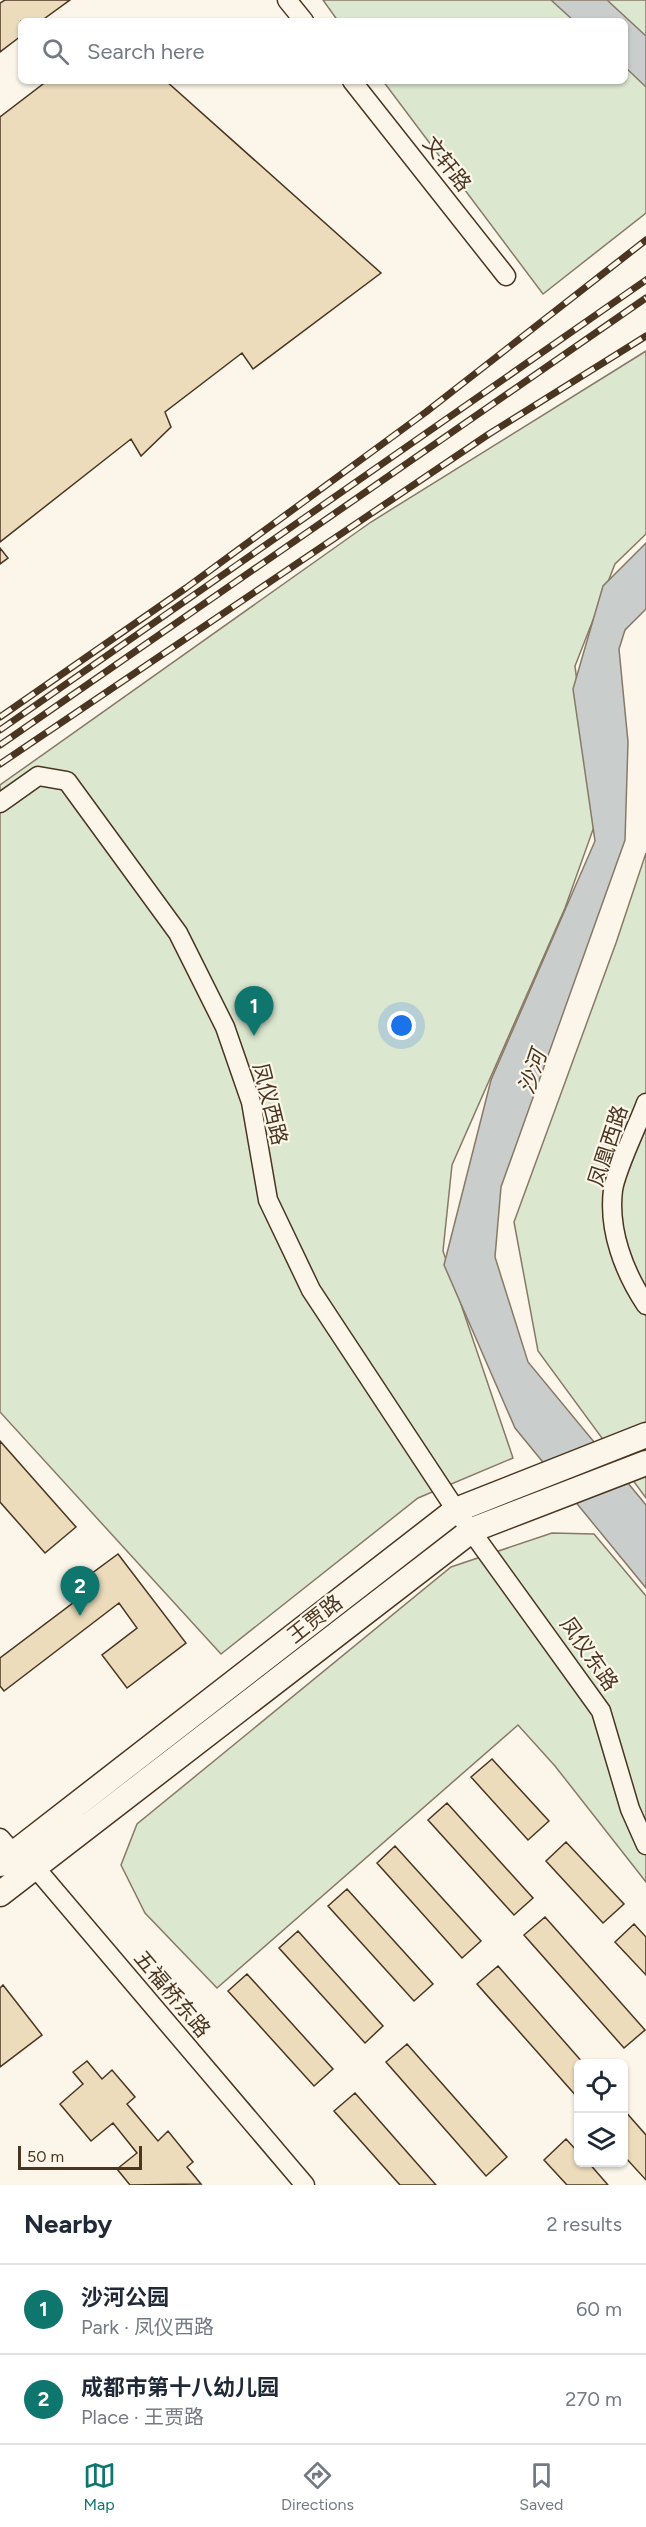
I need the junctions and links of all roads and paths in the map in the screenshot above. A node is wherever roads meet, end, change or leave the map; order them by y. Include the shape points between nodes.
1 (287, 0) edge
2 (302, 18) edge
3 (354, 84) edge
4 (506, 276) dead end
5 (0, 803) edge
6 (646, 1103) edge
7 (646, 1305) edge
8 (646, 1435) edge
9 (646, 1463) edge
10 (456, 1510) junction
11 (472, 1530) junction
12 (646, 1845) edge
13 (4, 1852) edge
14 (27, 1872) junction
15 (0, 1894) edge
16 (305, 2185) edge

1 - 2 street
3 - 4 street, 文轩路
5 - 10 street, 凤仪西路 via 38,776 67,781 178,933 225,1027 251,1102 268,1200 311,1290
6 - 7 street, 凤凰西路 via 613,1190 615,1239 632,1284
8 - 10 main road, 王贾路
9 - 11 main road, 王贾路
10 - 11 street, 凤仪东路
10 - 13 main road, 王贾路
11 - 12 street, 凤仪东路 via 601,1711 630,1809
11 - 14 main road, 王贾路
13 - 14 street, 五福桥东路
14 - 15 main road, 王贾路
14 - 16 street, 五福桥东路

